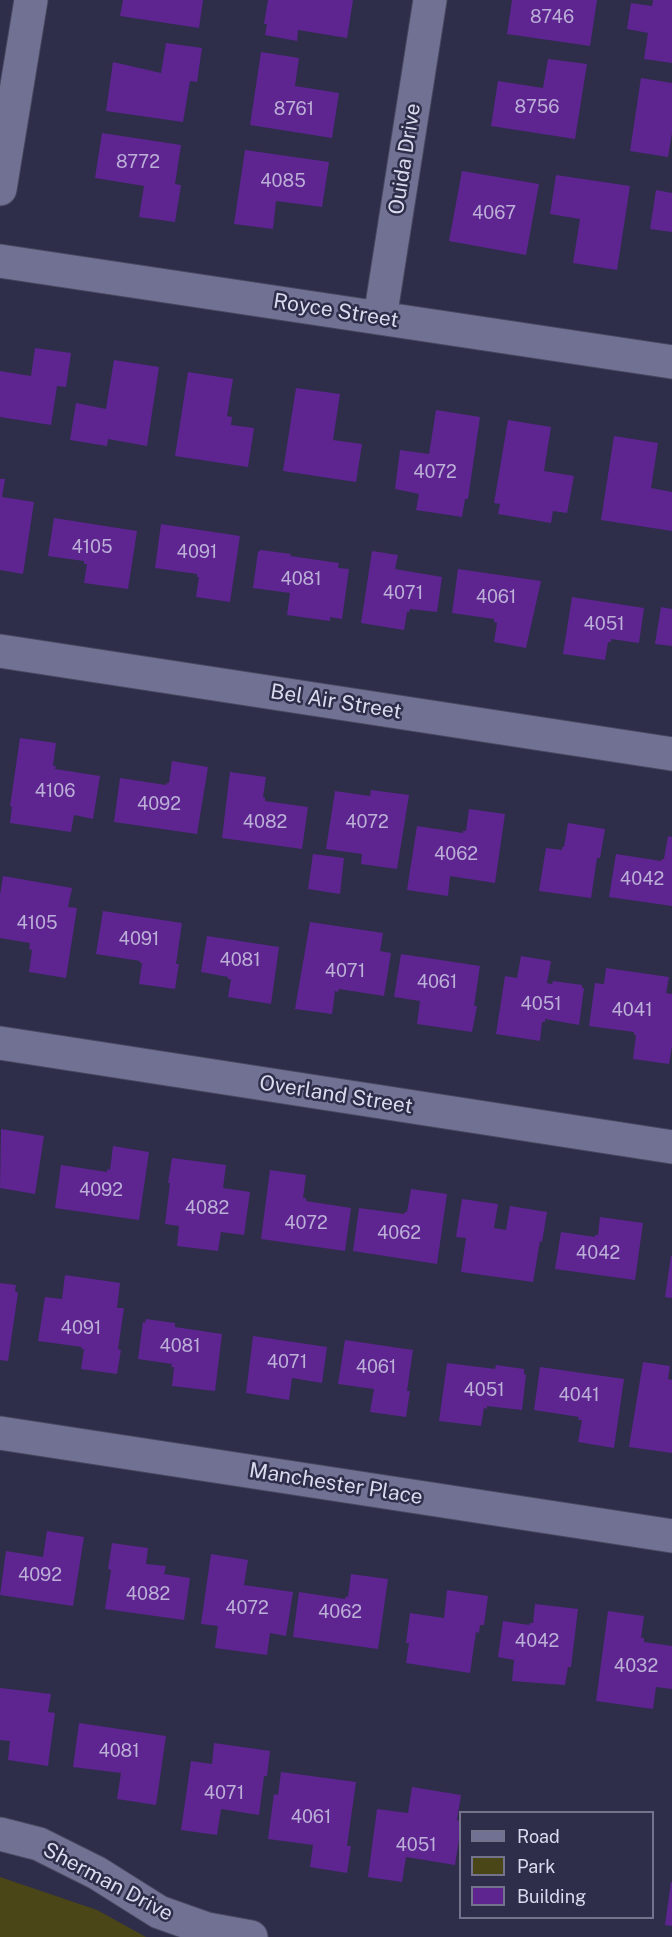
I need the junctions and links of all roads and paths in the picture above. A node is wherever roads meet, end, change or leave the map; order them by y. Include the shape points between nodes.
1 (31, 0) edge
2 (430, 0) edge
3 (0, 189) edge
4 (0, 261) edge
5 (380, 318) junction
6 (672, 362) edge
7 (0, 651) edge
8 (672, 754) edge
9 (0, 1043) edge
10 (672, 1147) edge
11 (0, 1433) edge
12 (672, 1536) edge
13 (0, 1834) edge
14 (207, 1933) edge
15 (251, 1937) edge

1 - 3 street
2 - 5 street, Ouida Drive
4 - 5 street, Royce Street
5 - 6 street, Royce Street
7 - 8 street, Bel Air Street
9 - 10 street, Overland Street
11 - 12 street, Manchester Place
13 - 14 street, Sherman Drive via 39,1844 97,1873 159,1912
14 - 15 street, Sherman Drive

